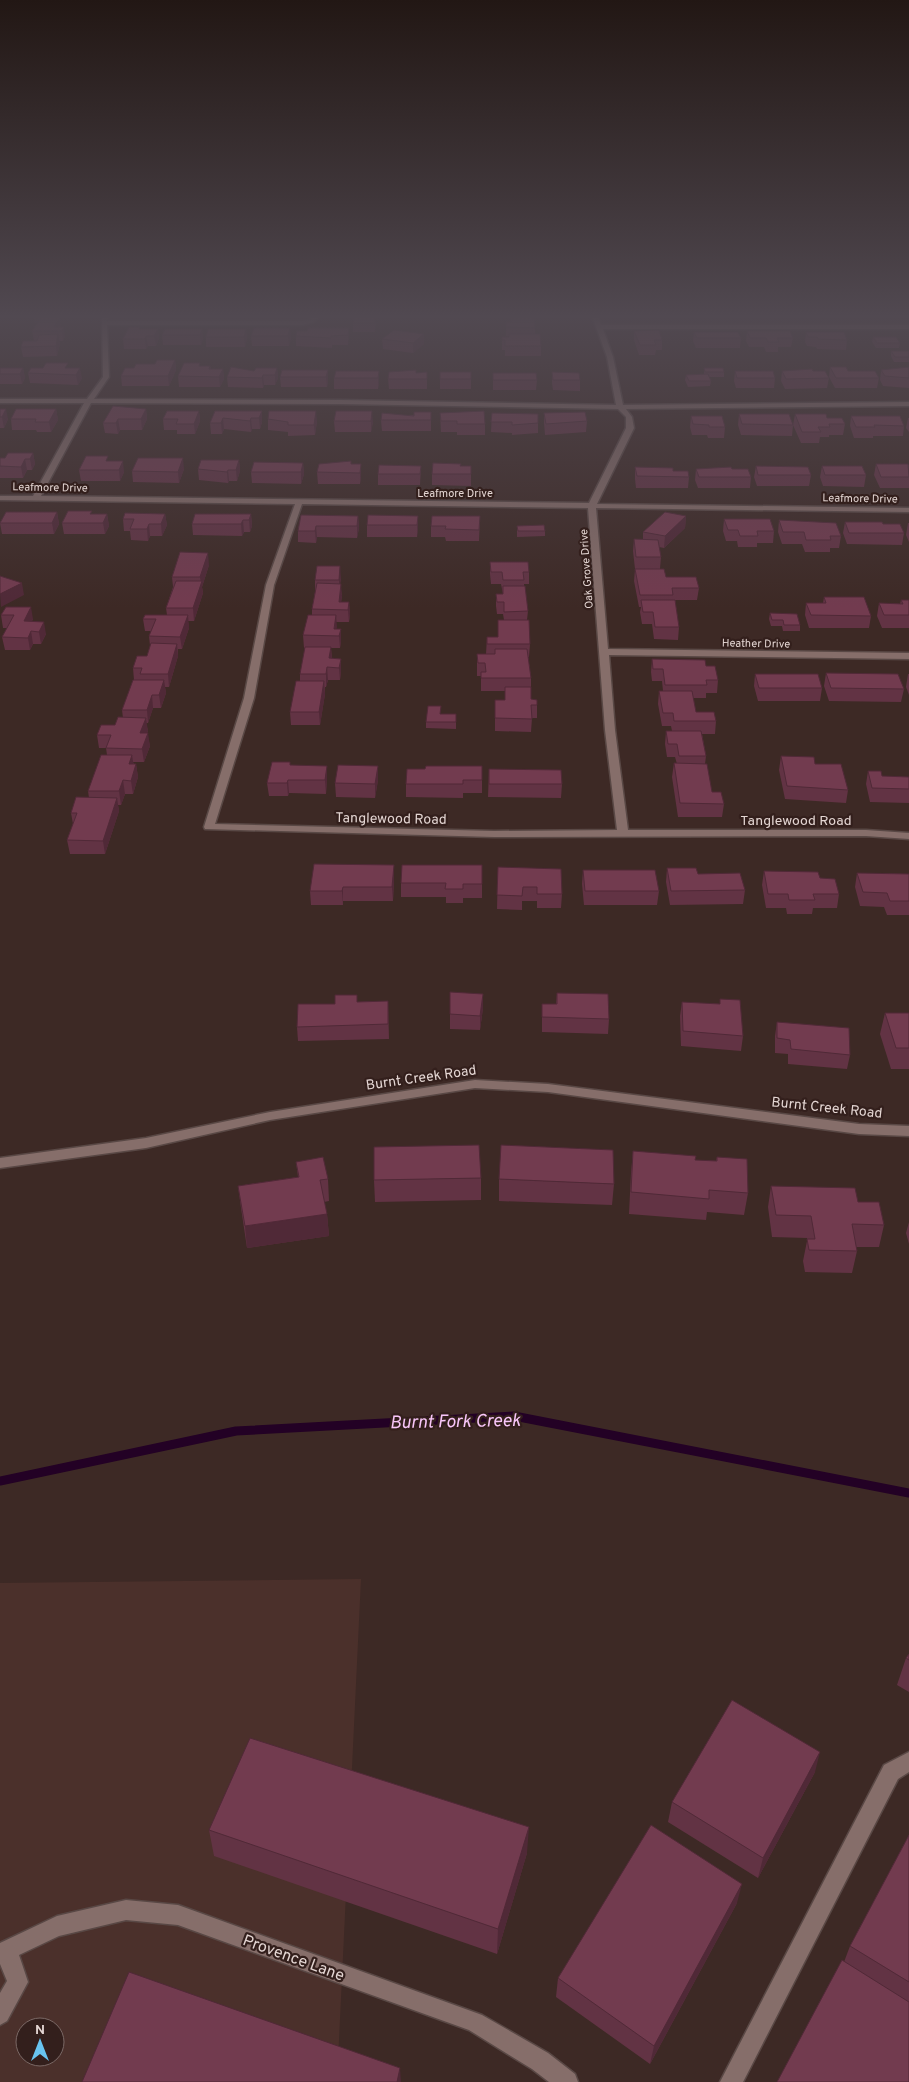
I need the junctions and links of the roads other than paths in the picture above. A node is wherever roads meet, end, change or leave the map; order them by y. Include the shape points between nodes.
1 (83, 413) edge
2 (626, 413) edge
3 (0, 498) edge
4 (36, 498) junction
5 (299, 503) junction
6 (592, 505) junction
7 (909, 510) edge
8 (603, 652) junction
9 (909, 656) edge
10 (623, 834) junction
11 (909, 836) edge
12 (909, 1131) edge
13 (0, 1163) edge
14 (909, 1761) edge
15 (4, 1952) edge
16 (0, 2014) edge
17 (568, 2082) edge
18 (731, 2082) edge

1 - 4 street
2 - 6 street via 630,428
3 - 4 street, Leafmore Drive
4 - 5 street, Leafmore Drive
5 - 6 street, Leafmore Drive
5 - 10 street, Tanglewood Road via 270,585 249,698 209,827
6 - 7 street, Leafmore Drive
6 - 8 street, Oak Grove Drive
8 - 9 street, Heather Drive
8 - 10 street, Oak Grove Drive
10 - 11 street, Tanglewood Road via 866,833
12 - 13 street, Burnt Creek Road via 859,1129 548,1088 475,1084 270,1116 146,1143
14 - 18 street via 891,1772
15 - 16 street, Provence Lane via 18,1982
15 - 17 street, Provence Lane via 58,1926 126,1910 178,1915 475,2022

